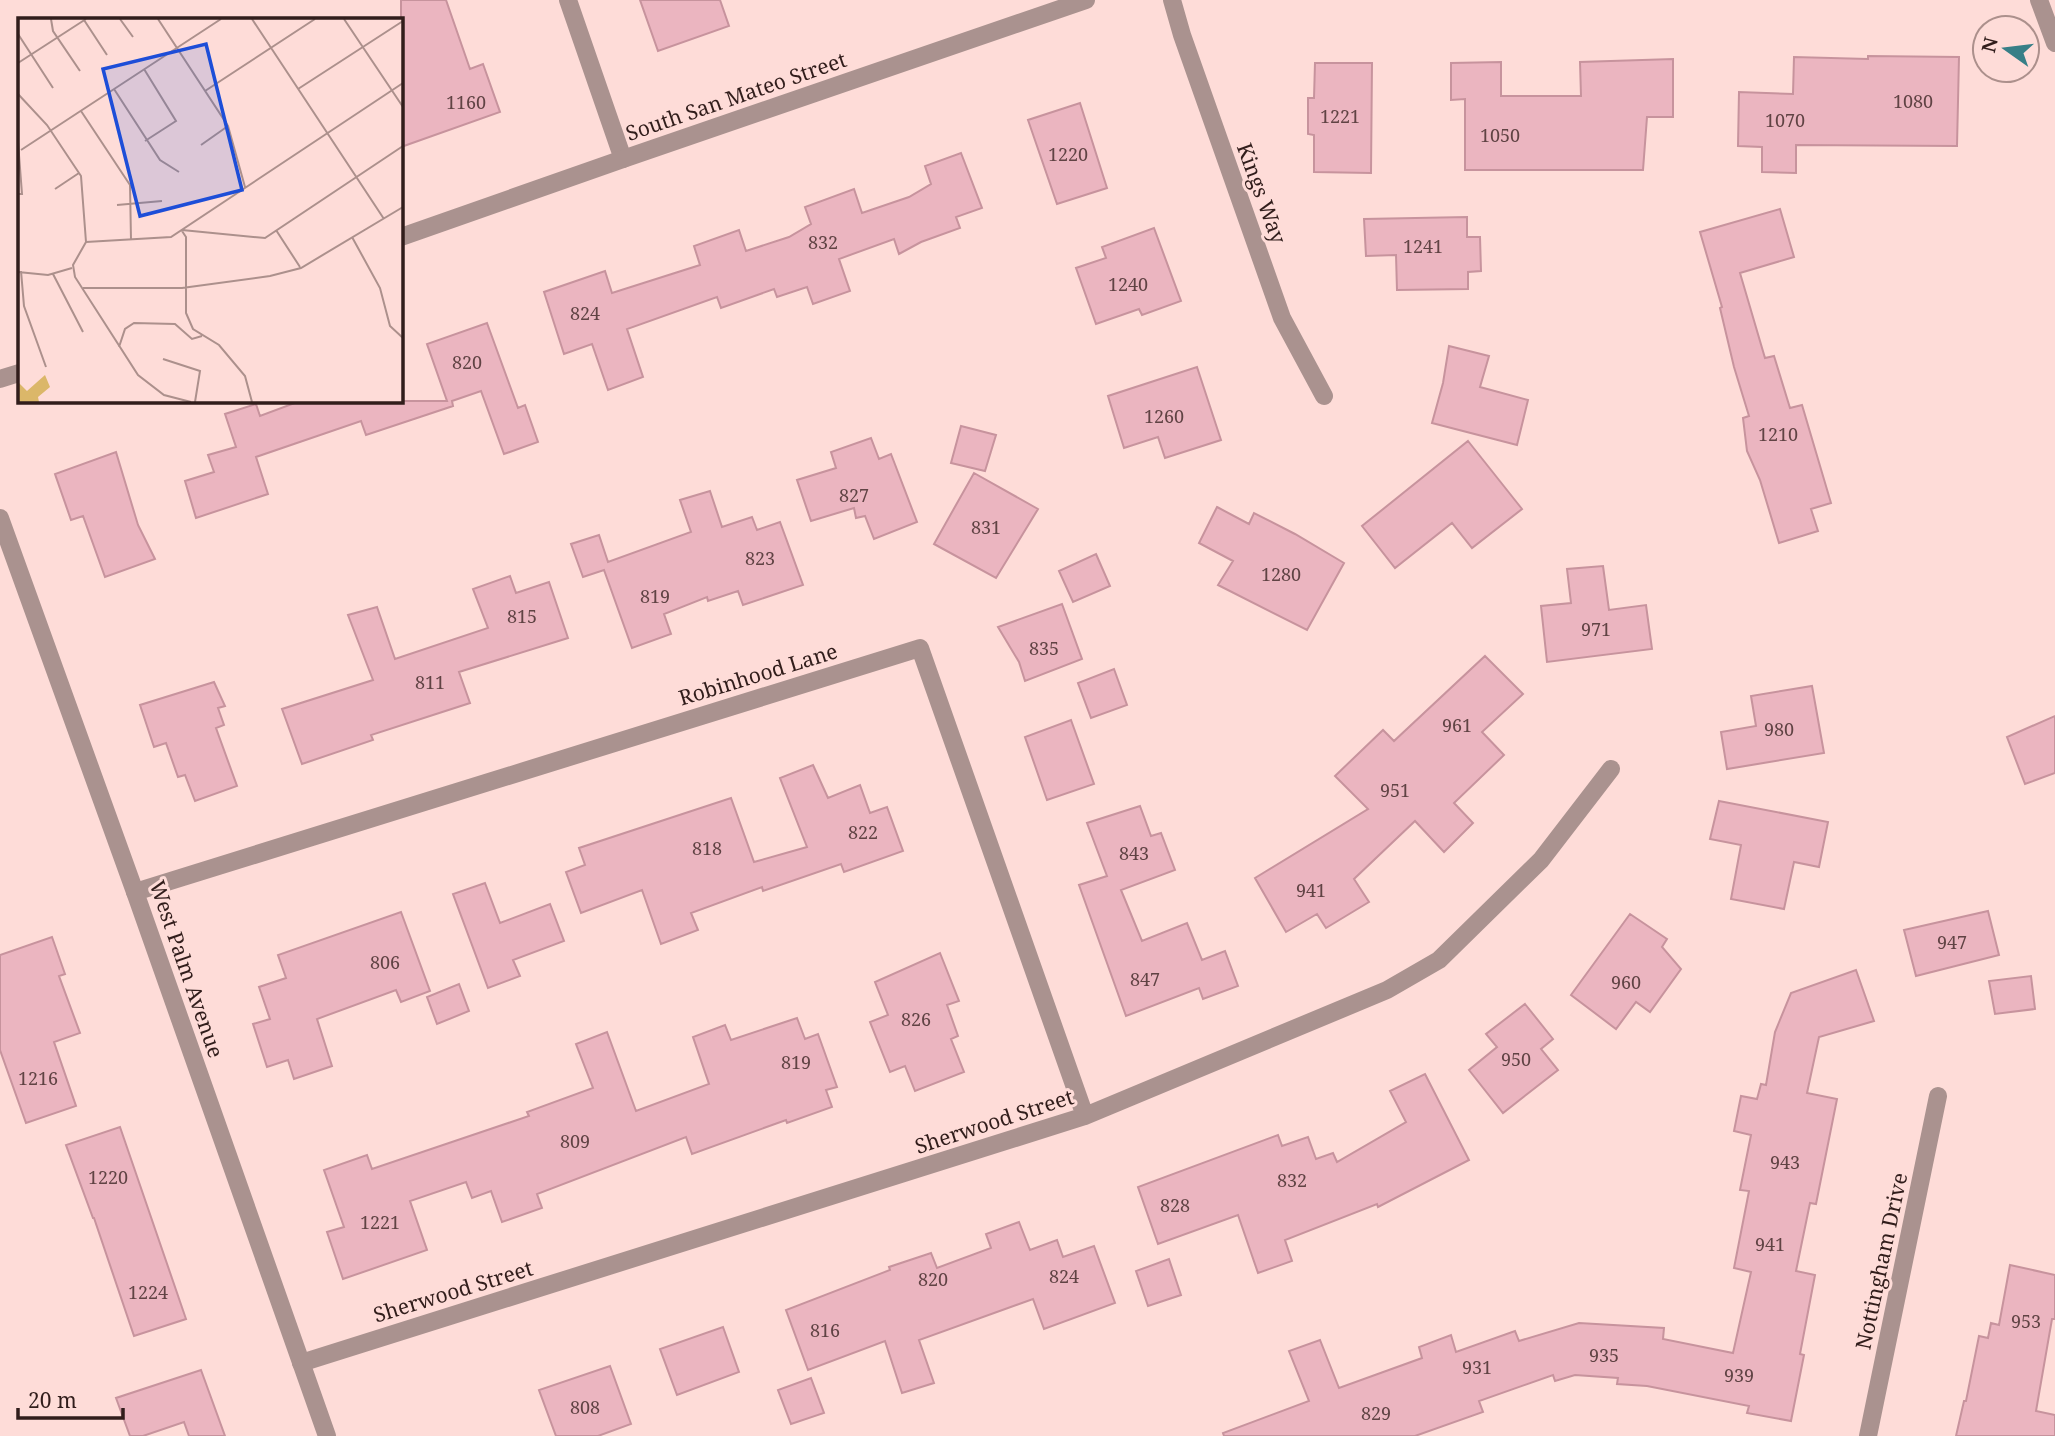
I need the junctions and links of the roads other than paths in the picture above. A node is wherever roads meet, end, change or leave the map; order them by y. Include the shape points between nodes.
1 (568, 0) edge
2 (1086, 0) edge
3 (1172, 0) edge
4 (2039, 0) edge
5 (2055, 43) edge
6 (623, 159) junction
7 (402, 237) edge
8 (18, 373) edge
9 (0, 379) edge
10 (1324, 396) dead end
11 (0, 518) edge
12 (1611, 769) dead end
13 (135, 892) junction
14 (1938, 1096) dead end
15 (1084, 1116) junction
16 (301, 1363) junction
17 (327, 1436) edge
18 (1868, 1436) edge

1 - 6 street
2 - 6 street, South San Mateo Street
3 - 10 street, Kings Way via 1283,318
4 - 5 street
6 - 7 street, South San Mateo Street
8 - 9 street
11 - 13 street, West Palm Avenue
12 - 15 street, Sherwood Street via 1541,860 1439,960 1387,990
13 - 15 street, Robinhood Lane via 920,648
13 - 16 street, West Palm Avenue
14 - 18 street, Nottingham Drive
15 - 16 street, Sherwood Street
16 - 17 street, West Palm Avenue

